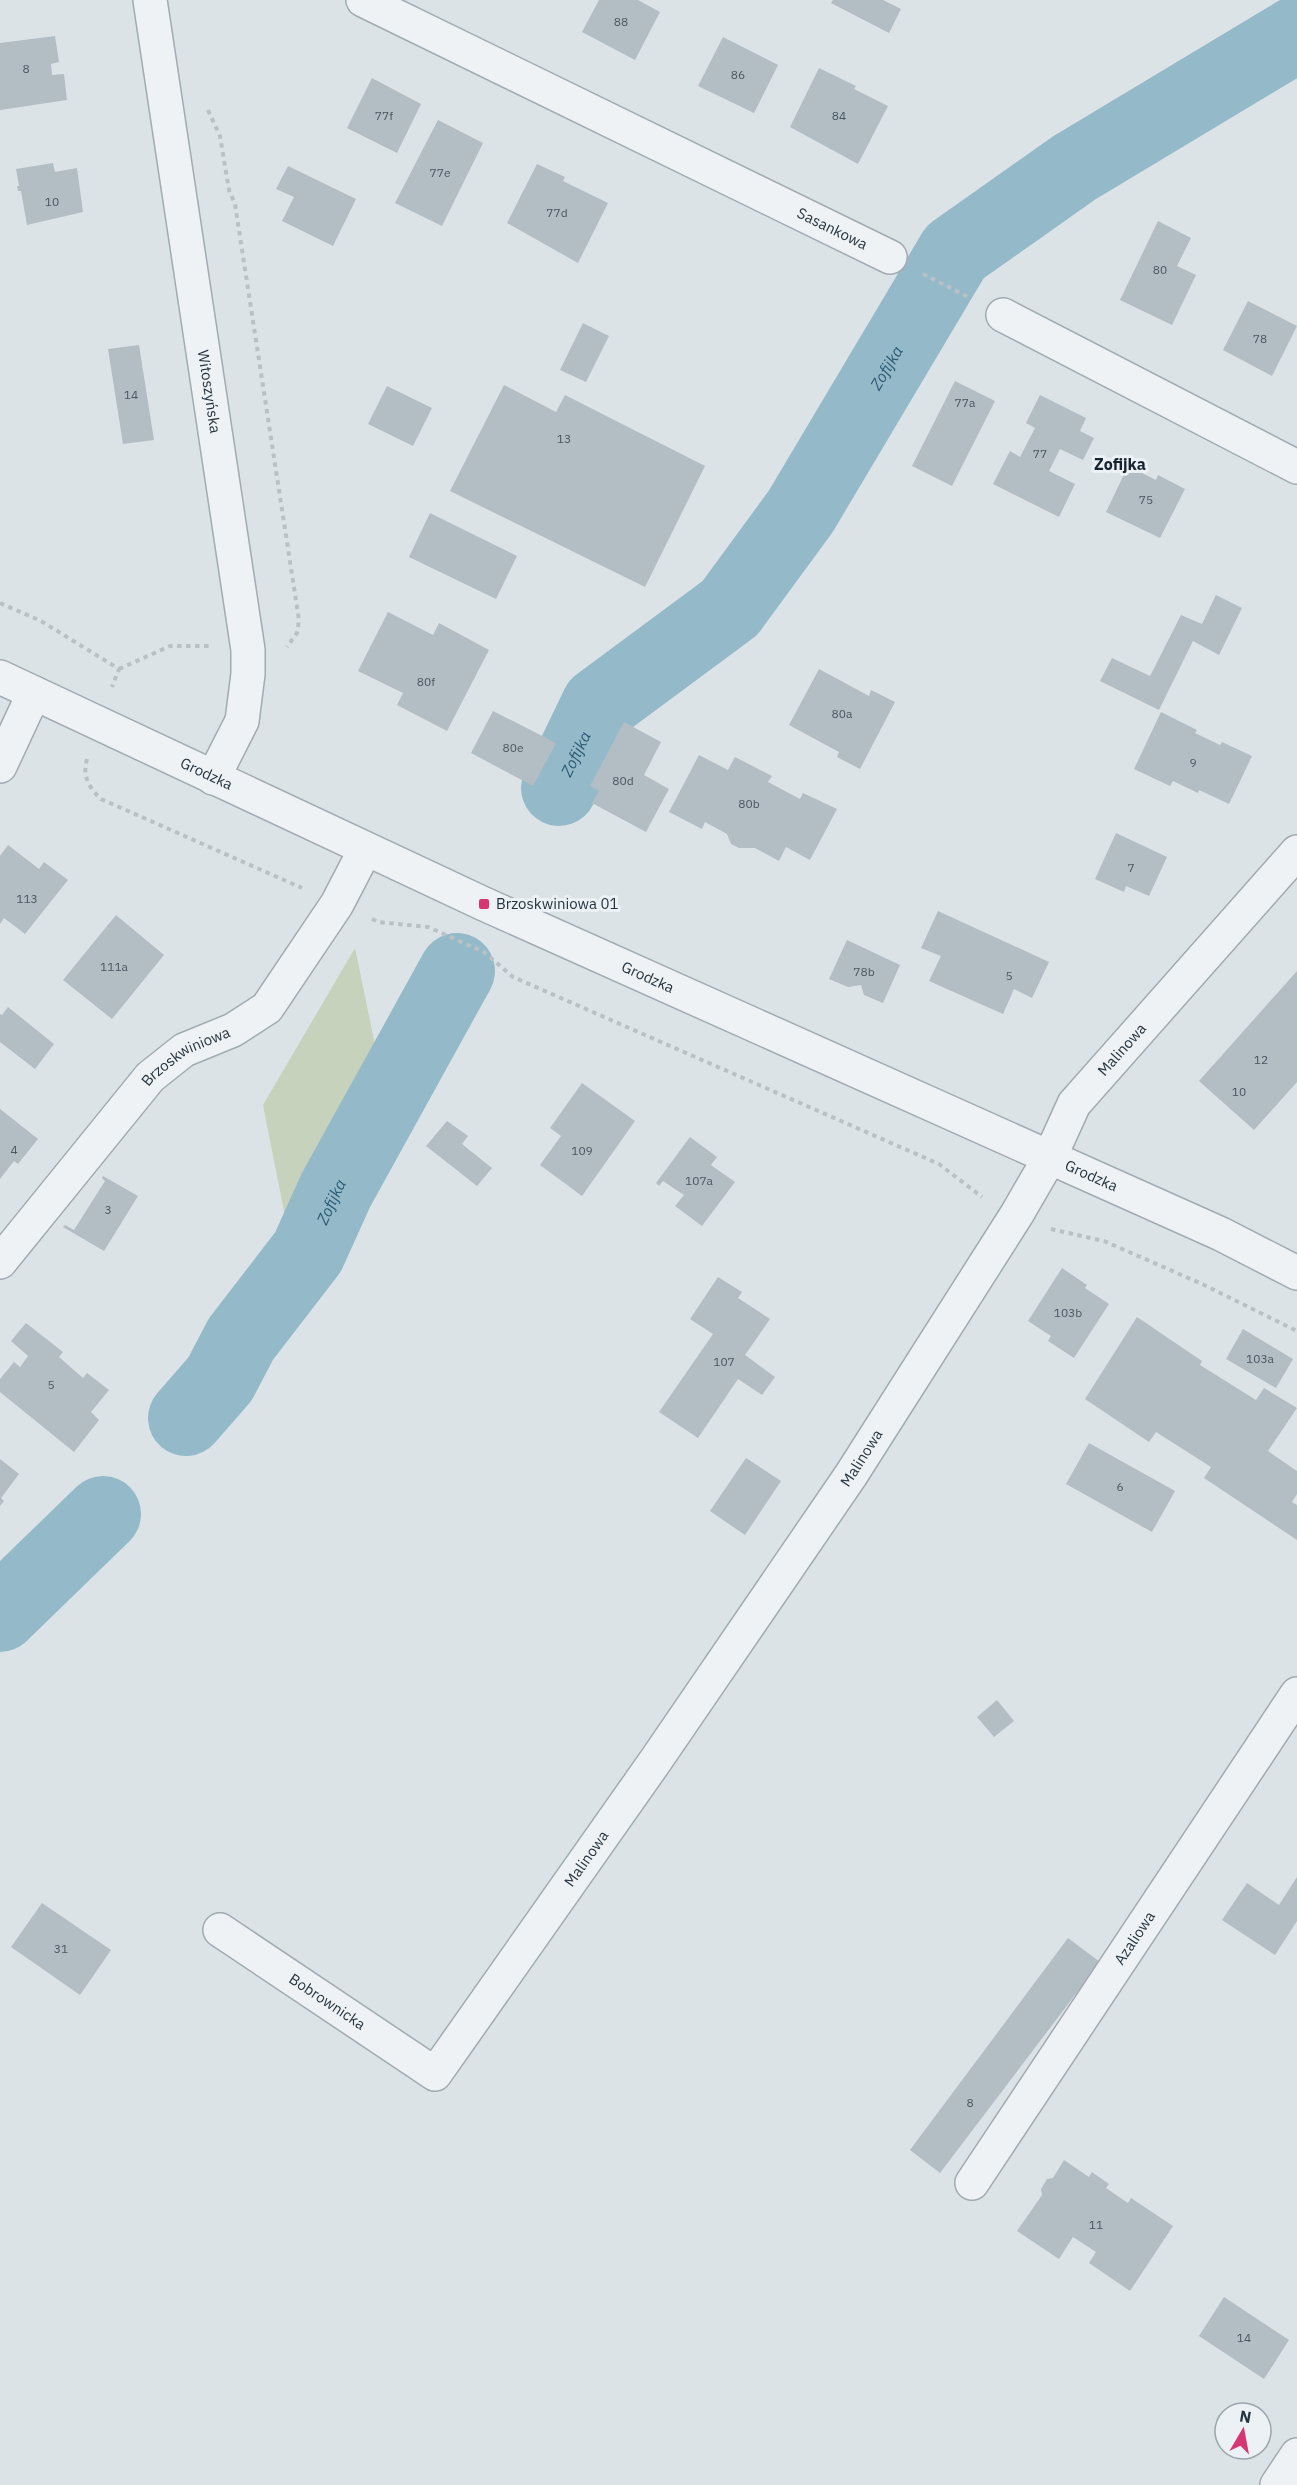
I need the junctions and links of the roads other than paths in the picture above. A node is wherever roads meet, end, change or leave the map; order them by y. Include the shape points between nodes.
1 (150, 0) edge
2 (363, 0) edge
3 (890, 257) road end
4 (1002, 315) road end
5 (1297, 467) edge
6 (0, 677) edge
7 (34, 693) junction
8 (0, 766) edge
9 (213, 778) junction
10 (365, 850) junction
11 (1297, 852) edge
12 (1050, 1157) junction
13 (0, 1262) edge
14 (1297, 1273) edge
15 (1297, 1694) edge
16 (219, 1930) dead end
17 (435, 2074) joint
18 (972, 2183) dead end
19 (1297, 2455) edge
20 (1277, 2485) edge

1 - 9 street, Witoszyńska via 248,650 242,721
2 - 3 street, Sasankowa
4 - 5 street
6 - 7 street, Grodzka
7 - 8 street
7 - 9 street, Grodzka
9 - 10 street, Grodzka
10 - 12 street, Grodzka
10 - 13 street, Brzoskwiniowa via 338,904 267,1008 233,1030 184,1050 150,1077
11 - 12 street, Malinowa via 1074,1104
12 - 14 street, Grodzka
12 - 17 street, Malinowa via 851,1476
15 - 18 street, Azaliowa
16 - 17 street, Bobrownicka
19 - 20 street

